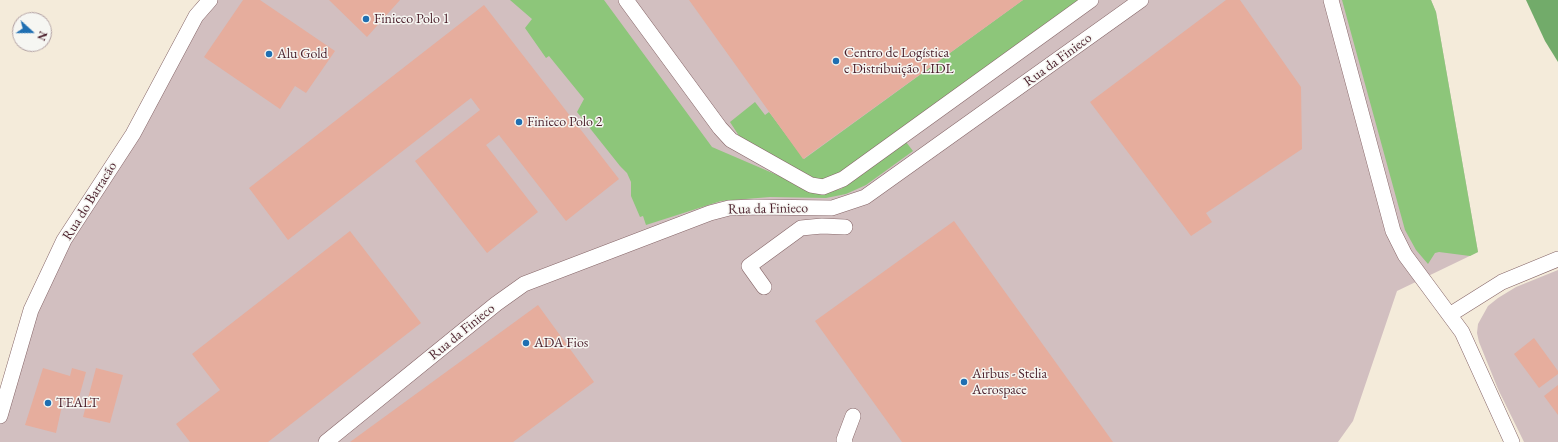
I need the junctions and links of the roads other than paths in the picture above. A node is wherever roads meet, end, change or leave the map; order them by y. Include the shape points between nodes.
1 (210, 0) edge
2 (626, 0) edge
3 (1091, 0) edge
4 (1141, 0) edge
5 (1330, 0) edge
6 (845, 227) dead end
7 (1558, 260) edge
8 (764, 287) dead end
9 (1451, 314) junction
10 (0, 416) edge
11 (853, 416) dead end
12 (326, 442) edge
13 (845, 442) edge
14 (1512, 442) edge

1 - 10 street, Rua do Barracão via 196,16 132,134 64,240 31,310
2 - 3 street via 731,140 811,185 823,186 843,179
4 - 12 street, Rua da Finieco via 865,197 832,208 729,208 524,284
5 - 9 street via 1393,231 1405,255
6 - 8 street via 800,228 749,266
7 - 9 street via 1502,282
9 - 14 street via 1462,332
11 - 13 street

